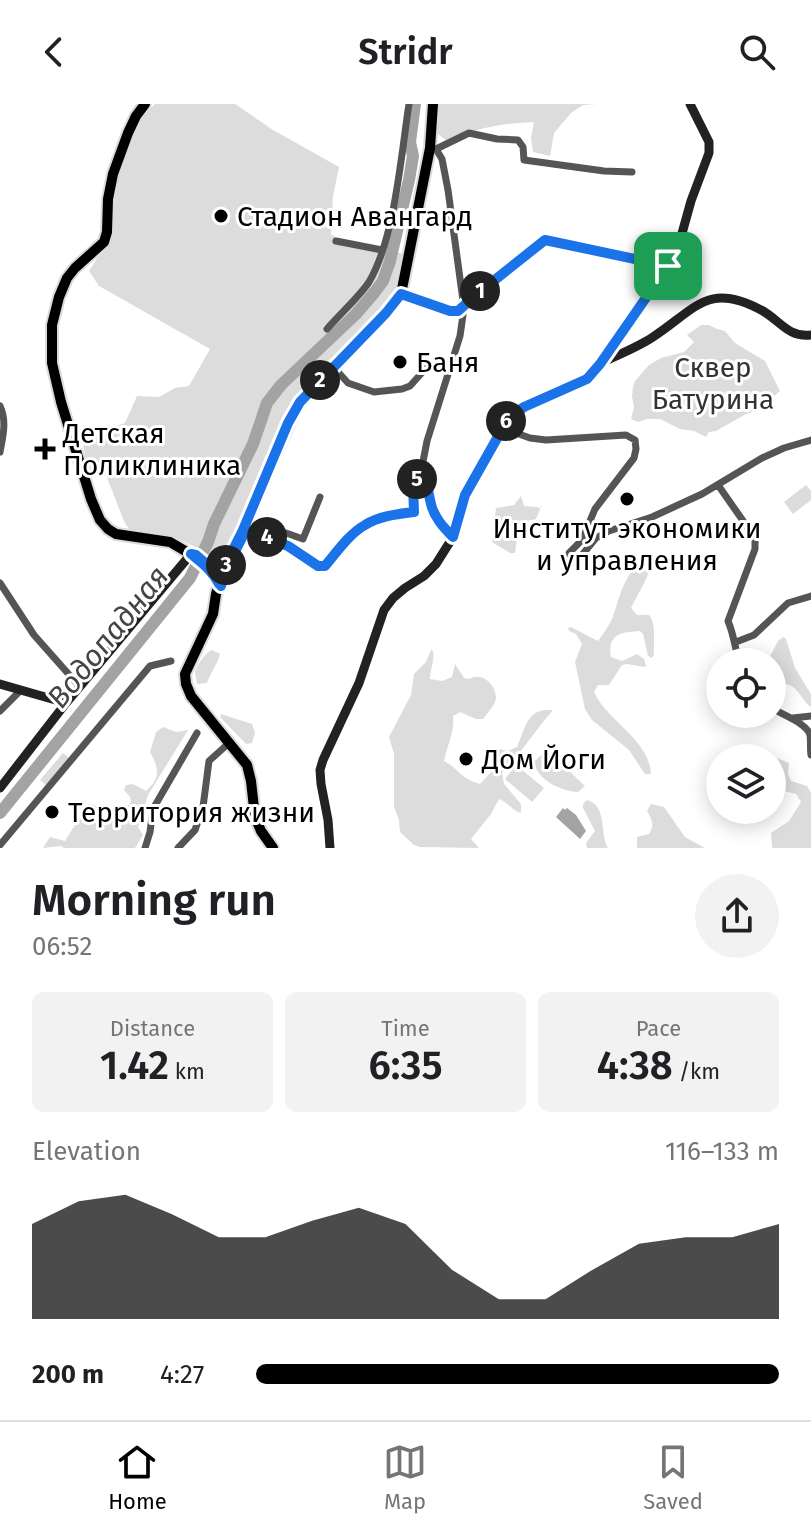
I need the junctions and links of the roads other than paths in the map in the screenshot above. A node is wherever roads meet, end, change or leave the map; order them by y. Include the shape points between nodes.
1 (409, 104) edge
2 (433, 104) edge
3 (690, 104) edge
4 (140, 108) edge
5 (433, 149) junction
6 (632, 172) dead end
7 (336, 241) dead end
8 (382, 250) junction
9 (668, 266) junction
10 (401, 294) junction
11 (464, 308) junction
12 (327, 329) dead end
13 (811, 335) edge
14 (342, 358) junction
15 (600, 364) junction
16 (428, 366) dead end
17 (0, 406) edge
18 (502, 428) junction
19 (811, 440) edge
20 (0, 452) edge
21 (421, 472) junction
22 (718, 485) junction
23 (320, 497) dead end
24 (246, 530) junction
25 (453, 537) junction
26 (280, 543) junction
27 (195, 556) junction
28 (0, 583) edge
29 (218, 588) junction
30 (811, 596) edge
31 (736, 642) junction
32 (735, 648) edge
33 (171, 661) dead end
34 (0, 684) edge
35 (80, 687) junction
36 (21, 690) junction
37 (66, 703) junction
38 (0, 711) edge
39 (786, 715) edge
40 (811, 716) edge
41 (793, 718) junction
42 (197, 733) dead end
43 (229, 743) junction
44 (811, 755) edge
45 (0, 788) edge
46 (0, 845) edge
47 (145, 848) edge
48 (178, 848) edge
49 (276, 848) edge
50 (330, 848) edge

1 - 8 street
2 - 5 main road
3 - 9 main road via 709,153
4 - 27 main road via 113,174 104,242 75,268 59,297 52,325 52,363 100,520 116,534 170,542
5 - 6 street via 469,133 518,140 524,160 536,163
5 - 10 main road
5 - 11 street via 442,159
7 - 8 street
8 - 12 street via 368,283
9 - 11 main road via 545,240
9 - 15 main road
10 - 11 main road via 450,311
10 - 14 main road
11 - 21 street
13 - 15 main road via 792,333 765,312 731,297 713,298 651,339
14 - 16 street via 338,372 348,383 374,392 410,386
14 - 24 main road via 292,422
14 - 29 main road via 306,394 288,423
15 - 18 main road via 587,379 524,407
17 - 20 street via 5,428
18 - 22 street via 546,440 626,435 635,440 634,458 595,509 582,540 569,553 572,562 609,531
18 - 25 main road via 465,495
19 - 22 street via 762,458
21 - 25 street via 436,518
21 - 26 street via 413,484 414,512 365,525 325,566
22 - 31 street via 755,538 728,621
23 - 26 street via 303,539 286,533
24 - 26 street
24 - 29 main road
25 - 50 main road via 434,567 384,610 359,683 323,760
27 - 29 main road via 216,576
27 - 35 main road
28 - 35 street via 34,635
29 - 43 main road via 185,674 191,696
29 - 49 main road via 218,610 190,674 191,684 250,763 263,827
30 - 31 street via 788,603 754,635
31 - 32 street
33 - 46 street via 150,666
34 - 36 main road
35 - 37 main road
36 - 37 main road
36 - 38 street
37 - 45 main road
39 - 41 street
40 - 41 street
41 - 44 street via 808,731
42 - 47 street via 153,809
43 - 48 street via 209,761 195,830
43 - 49 main road via 247,765 255,817

